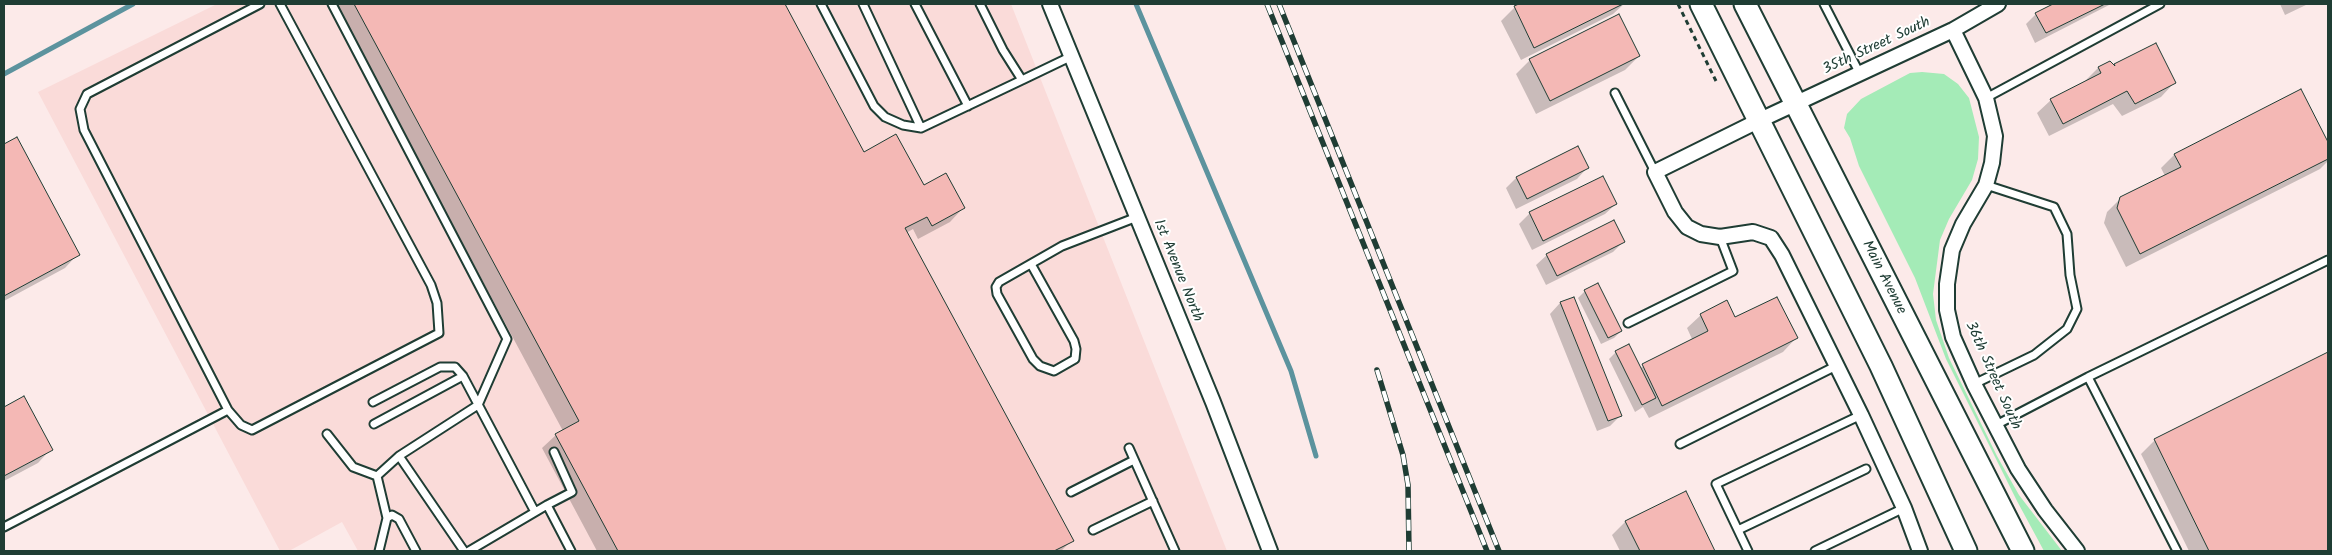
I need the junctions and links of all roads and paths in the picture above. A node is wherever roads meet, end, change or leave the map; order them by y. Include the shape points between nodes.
1 (260, 4) edge
2 (280, 4) edge
3 (332, 4) edge
4 (821, 4) edge
5 (863, 4) edge
6 (915, 4) edge
7 (980, 4) edge
8 (1050, 4) edge
9 (1678, 4) edge
10 (1701, 4) edge
11 (1745, 4) edge
12 (1824, 4) edge
13 (1998, 4) edge
14 (2160, 4) edge
15 (1953, 30) junction
16 (1072, 56) junction
17 (1860, 74) junction
18 (1022, 80) junction
19 (1716, 81) dead end
20 (1615, 92) dead end
21 (1986, 98) junction
22 (1795, 104) junction
23 (968, 106) junction
24 (1758, 121) junction
25 (921, 128) junction
26 (1655, 172) junction
27 (1986, 185) junction
28 (1137, 217) junction
29 (1720, 237) junction
30 (2328, 260) edge
31 (1031, 264) junction
32 (1628, 323) dead end
33 (1836, 366) junction
34 (463, 376) junction
35 (2088, 377) junction
36 (1974, 384) junction
37 (373, 402) dead end
38 (478, 405) junction
39 (228, 410) junction
40 (1861, 415) junction
41 (374, 424) dead end
42 (1996, 425) junction
43 (327, 434) dead end
44 (1680, 444) dead end
45 (1129, 448) dead end
46 (554, 452) dead end
47 (399, 456) junction
48 (1134, 460) junction
49 (1866, 469) dead end
50 (377, 476) junction
51 (1071, 492) dead end
52 (1153, 501) junction
53 (546, 505) junction
54 (1904, 508) junction
55 (535, 512) junction
56 (388, 518) junction
57 (4, 527) edge
58 (1093, 530) dead end
59 (1738, 530) junction
60 (379, 551) edge
61 (416, 551) edge
62 (464, 551) edge
63 (469, 551) edge
64 (571, 551) edge
65 (1175, 551) edge
66 (1270, 551) edge
67 (1748, 551) edge
68 (1815, 551) edge
69 (1920, 551) edge
70 (1966, 551) edge
71 (2023, 551) edge
72 (2077, 551) edge
73 (2177, 551) edge

1 - 39 lane via 87,94 80,109 84,130
2 - 39 lane via 431,285 437,303 439,333 252,430 240,425
3 - 38 lane via 506,339
4 - 25 lane via 874,106 885,117 902,125
5 - 25 lane
6 - 23 lane
7 - 18 lane
8 - 16 street, 1st Avenue North
9 - 19 path
10 - 24 main road
11 - 22 main road, Main Avenue
12 - 17 lane
13 - 15 street, 35th Street South
14 - 21 lane
15 - 17 street, 35th Street South
15 - 21 street, 36th Street South
16 - 18 lane
16 - 28 street, 1st Avenue North
17 - 22 street, 35th Street South
18 - 23 lane
20 - 26 lane
21 - 27 street, 36th Street South via 1995,136
22 - 24 street, 35th Street South
22 - 71 main road, Main Avenue
23 - 25 lane
24 - 26 street, 35th Street South
24 - 70 main road via 1881,366
26 - 29 street via 1675,212 1687,227 1701,234
27 - 36 street, 36th Street South via 1962,224 1952,250 1947,284 1947,310 1953,337
27 - 36 lane via 2054,207 2067,234 2077,309 2067,329 2034,356
28 - 31 lane via 1062,246
28 - 66 street, 1st Avenue North
29 - 32 lane via 1733,271
29 - 33 street via 1754,232 1770,238 1782,255
30 - 35 lane
31 - 31 lane via 999,282 997,294 1033,359 1040,366 1054,371 1075,359 1076,349
33 - 40 street
33 - 44 lane
34 - 37 lane via 455,368 440,367
34 - 38 lane
34 - 41 lane
35 - 42 lane
35 - 73 lane
36 - 42 street, 36th Street South
38 - 47 lane
38 - 55 lane
39 - 57 lane
40 - 54 street
40 - 59 lane via 1716,484
42 - 72 street, 36th Street South via 2018,469
43 - 50 lane via 353,467
45 - 48 lane
46 - 53 lane via 572,492
47 - 50 lane
47 - 62 lane
48 - 51 lane
48 - 52 lane
49 - 59 lane
50 - 56 lane
52 - 58 lane
52 - 65 lane
53 - 55 lane
53 - 64 lane
54 - 68 lane
54 - 69 street
55 - 63 lane
56 - 60 lane
56 - 61 lane via 392,516 399,520
59 - 67 lane

